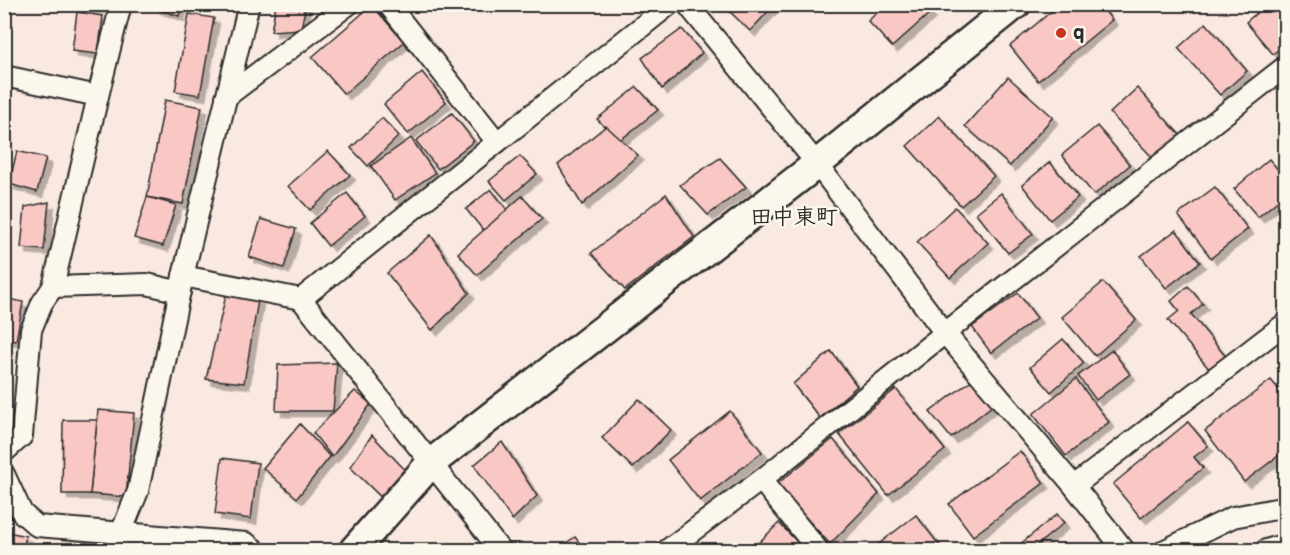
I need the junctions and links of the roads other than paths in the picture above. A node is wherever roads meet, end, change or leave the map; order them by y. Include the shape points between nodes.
1 (121, 4) edge
2 (249, 4) edge
3 (349, 4) edge
4 (388, 4) edge
5 (670, 4) edge
6 (687, 4) edge
7 (1016, 4) edge
8 (1286, 66) edge
9 (4, 76) edge
10 (98, 96) junction
11 (226, 97) junction
12 (497, 142) junction
13 (817, 164) junction
14 (182, 284) junction
15 (53, 287) junction
16 (301, 299) junction
17 (1286, 323) edge
18 (945, 333) junction
19 (4, 452) edge
20 (432, 463) junction
21 (4, 474) edge
22 (761, 480) junction
23 (1074, 486) junction
24 (1286, 507) edge
25 (123, 532) junction
26 (1286, 544) edge
27 (114, 550) edge
28 (255, 550) edge
29 (354, 550) edge
30 (500, 550) edge
31 (667, 550) edge
32 (818, 550) edge
33 (1124, 550) edge
34 (1165, 550) edge
35 (1266, 550) edge

1 - 10 street
2 - 11 street
3 - 11 street
4 - 12 street
5 - 12 street
6 - 13 street
7 - 13 street
8 - 18 street
9 - 10 street
10 - 15 street
11 - 14 street
12 - 16 street
13 - 18 street
13 - 20 street
14 - 15 street
14 - 16 street
14 - 25 street via 138,491
15 - 19 street via 31,330 22,436
16 - 20 street
17 - 23 street
18 - 22 street
18 - 23 street
20 - 29 street
20 - 30 street
21 - 25 street via 22,513 37,526
22 - 31 street
22 - 32 street
23 - 33 street
24 - 34 street via 1233,517
25 - 27 street
25 - 28 street via 246,543
26 - 35 street

